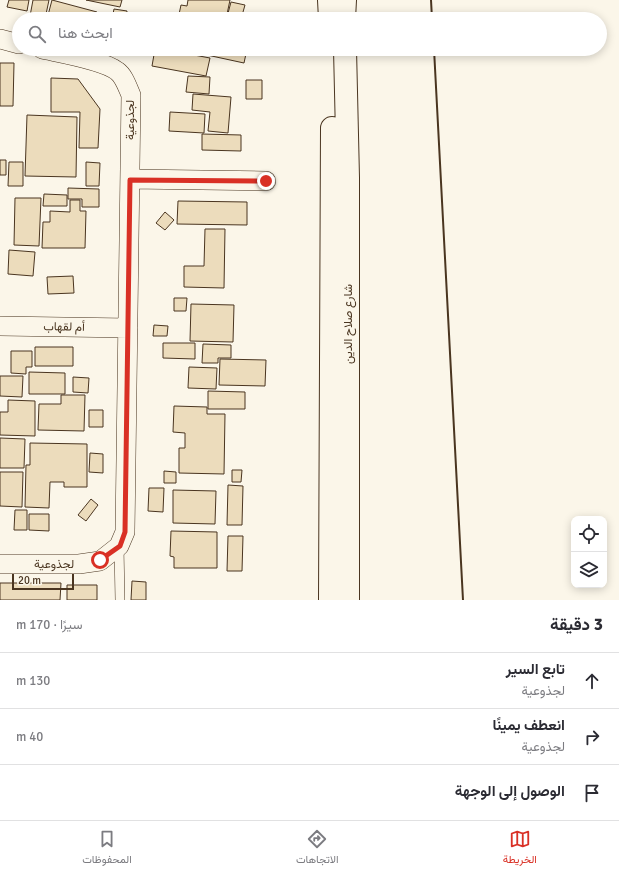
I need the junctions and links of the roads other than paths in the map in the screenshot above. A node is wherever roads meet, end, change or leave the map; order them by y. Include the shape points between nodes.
1 (329, 0) edge
2 (345, 0) edge
3 (330, 12) edge
4 (344, 12) edge
5 (0, 39) edge
6 (12, 42) edge
7 (70, 56) edge
8 (331, 56) edge
9 (345, 56) edge
10 (130, 180) junction
11 (266, 181) dead end
12 (0, 326) edge
13 (128, 328) junction
14 (120, 546) junction
15 (0, 564) edge
16 (120, 600) edge
17 (330, 600) edge
18 (348, 600) edge

1 - 3 street
2 - 4 street
5 - 6 street
7 - 10 street, لجذوعية via 102,64 117,71 126,81 130,95
8 - 17 street, شارع صلاح الدين
9 - 18 street, شارع صلاح الدين via 348,178
10 - 11 street
10 - 13 street, لجذوعية
12 - 13 street, أم لقهاب
13 - 14 street, لجذوعية via 125,532
14 - 15 street, لجذوعية via 100,560 79,564
14 - 16 lane

